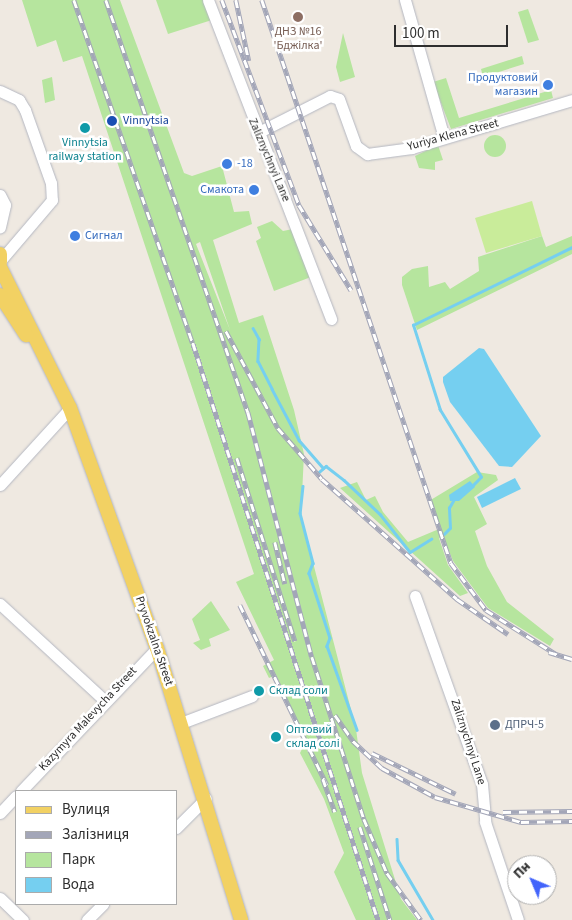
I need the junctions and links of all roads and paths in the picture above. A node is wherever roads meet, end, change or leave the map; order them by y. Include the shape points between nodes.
1 (208, 0) edge
2 (405, 0) edge
3 (0, 91) edge
4 (572, 100) edge
5 (257, 133) junction
6 (444, 138) junction
7 (0, 195) edge
8 (0, 228) edge
9 (0, 254) edge
10 (0, 261) edge
11 (0, 267) edge
12 (0, 295) edge
13 (331, 319) dead end
14 (49, 368) junction
15 (70, 408) junction
16 (0, 485) edge
17 (415, 596) dead end
18 (0, 604) edge
19 (157, 648) junction
20 (252, 696) dead end
21 (104, 700) junction
22 (182, 723) junction
23 (21, 790) edge
24 (15, 797) edge
25 (206, 798) junction
26 (0, 814) edge
27 (178, 826) edge
28 (0, 898) edge
29 (102, 905) edge
30 (23, 920) edge
31 (87, 920) edge
32 (241, 920) edge
33 (518, 920) edge

1 - 5 street, Zaliznychnyi Lane
2 - 6 street
3 - 10 street via 14,96 25,110 51,183 52,200
4 - 6 street, Yuriya Klena Street
5 - 6 street, Yuriya Klena Street via 330,96 339,99 361,152 412,148
5 - 13 street, Zaliznychnyi Lane
7 - 8 street via 5,205
9 - 10 main road
11 - 14 main road
12 - 14 main road
14 - 15 main road, Pryvokzalna Street
15 - 16 street
15 - 19 main road, Pryvokzalna Street
17 - 33 street, Zaliznychnyi Lane via 482,784 485,822
18 - 21 street
19 - 21 street, Kazymyra Malevycha Street
19 - 22 main road, Pryvokzalna Street
20 - 22 street
21 - 23 street, Kazymyra Malevycha Street
22 - 25 main road, Pryvokzalna Street
24 - 26 street
25 - 27 street
25 - 32 main road, Pryvokzalna Street
28 - 30 street
29 - 31 street

